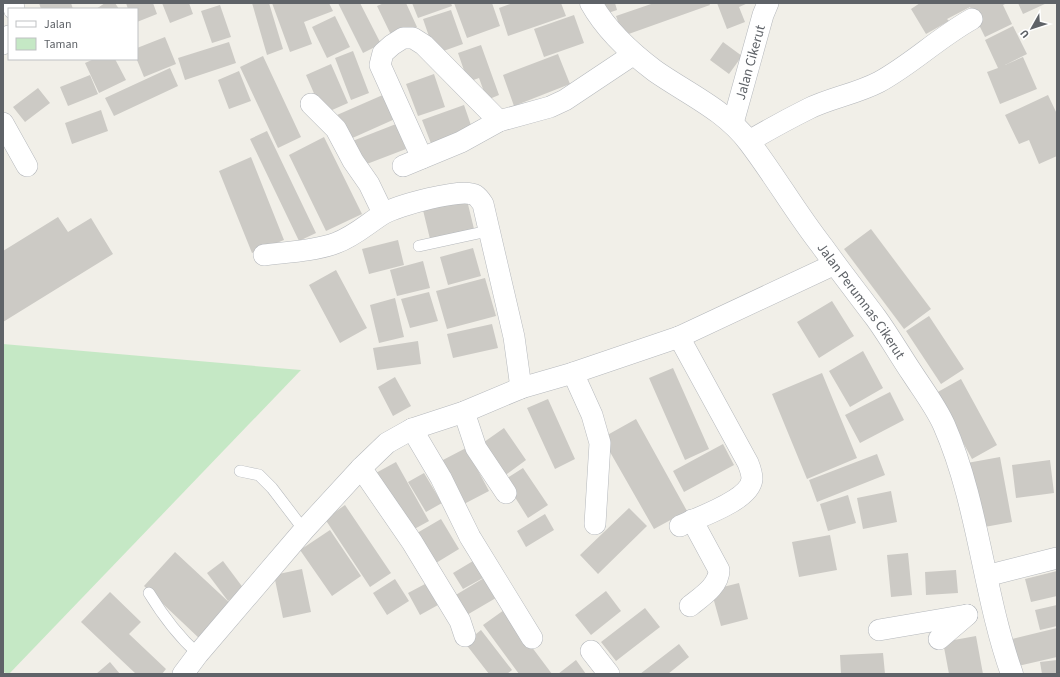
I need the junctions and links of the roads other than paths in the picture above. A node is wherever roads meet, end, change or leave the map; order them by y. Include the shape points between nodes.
1 (591, 3) edge
2 (768, 3) edge
3 (972, 19) dead end
4 (634, 54) junction
5 (311, 104) dead end
6 (499, 121) junction
7 (3, 123) edge
8 (733, 123) junction
9 (749, 141) junction
10 (422, 158) junction
11 (27, 166) dead end
12 (403, 166) dead end
13 (383, 214) junction
14 (488, 231) junction
15 (419, 246) dead end
16 (264, 256) dead end
17 (835, 264) junction
18 (679, 337) junction
19 (573, 374) junction
20 (521, 388) junction
21 (464, 412) junction
22 (412, 429) junction
23 (361, 468) junction
24 (240, 471) dead end
25 (506, 493) dead end
26 (595, 524) dead end
27 (304, 530) junction
28 (1057, 558) edge
29 (986, 576) junction
30 (149, 593) dead end
31 (690, 606) dead end
32 (993, 609) junction
33 (967, 615) junction
34 (879, 630) dead end
35 (465, 636) dead end
36 (532, 638) dead end
37 (939, 639) dead end
38 (591, 651) dead end
39 (198, 654) junction
40 (184, 674) edge
41 (609, 674) edge
42 (1012, 674) edge

1 - 4 street, Jalan Perumnas Cikerut via 609,28
2 - 8 street, Jalan Cikerut via 762,15
3 - 9 street via 948,33 905,67 877,83 808,109
4 - 6 street via 565,100
4 - 8 street, Jalan Perumnas Cikerut
5 - 13 street via 336,129 369,184
6 - 10 street via 461,142
6 - 10 street via 424,45 413,38 403,38 384,53 380,65
7 - 11 street
8 - 9 street, Jalan Perumnas Cikerut
9 - 17 street, Jalan Perumnas Cikerut
10 - 12 street
13 - 14 street via 407,203 464,192 474,194 483,204
13 - 16 street via 353,235 336,242 321,247
14 - 15 lane
14 - 20 street via 515,344
17 - 18 street
17 - 29 street, Jalan Perumnas Cikerut via 878,320 944,424 960,468
18 - 19 street
18 - 31 street via 748,463 752,478 749,486 733,501 686,523 719,570 719,577 715,583
19 - 20 street
19 - 26 street via 592,415 600,443
20 - 21 street
21 - 22 street
21 - 25 street via 476,448
22 - 23 street via 387,443
22 - 36 street via 441,478 470,537
23 - 27 street
23 - 35 street via 412,542 460,621
24 - 27 lane via 259,475
27 - 39 street
28 - 29 street
29 - 32 street, Jalan Perumnas Cikerut
30 - 39 lane via 162,616
32 - 33 street
32 - 42 street, Jalan Perumnas Cikerut
33 - 34 street
33 - 37 street
38 - 41 street
39 - 40 street

